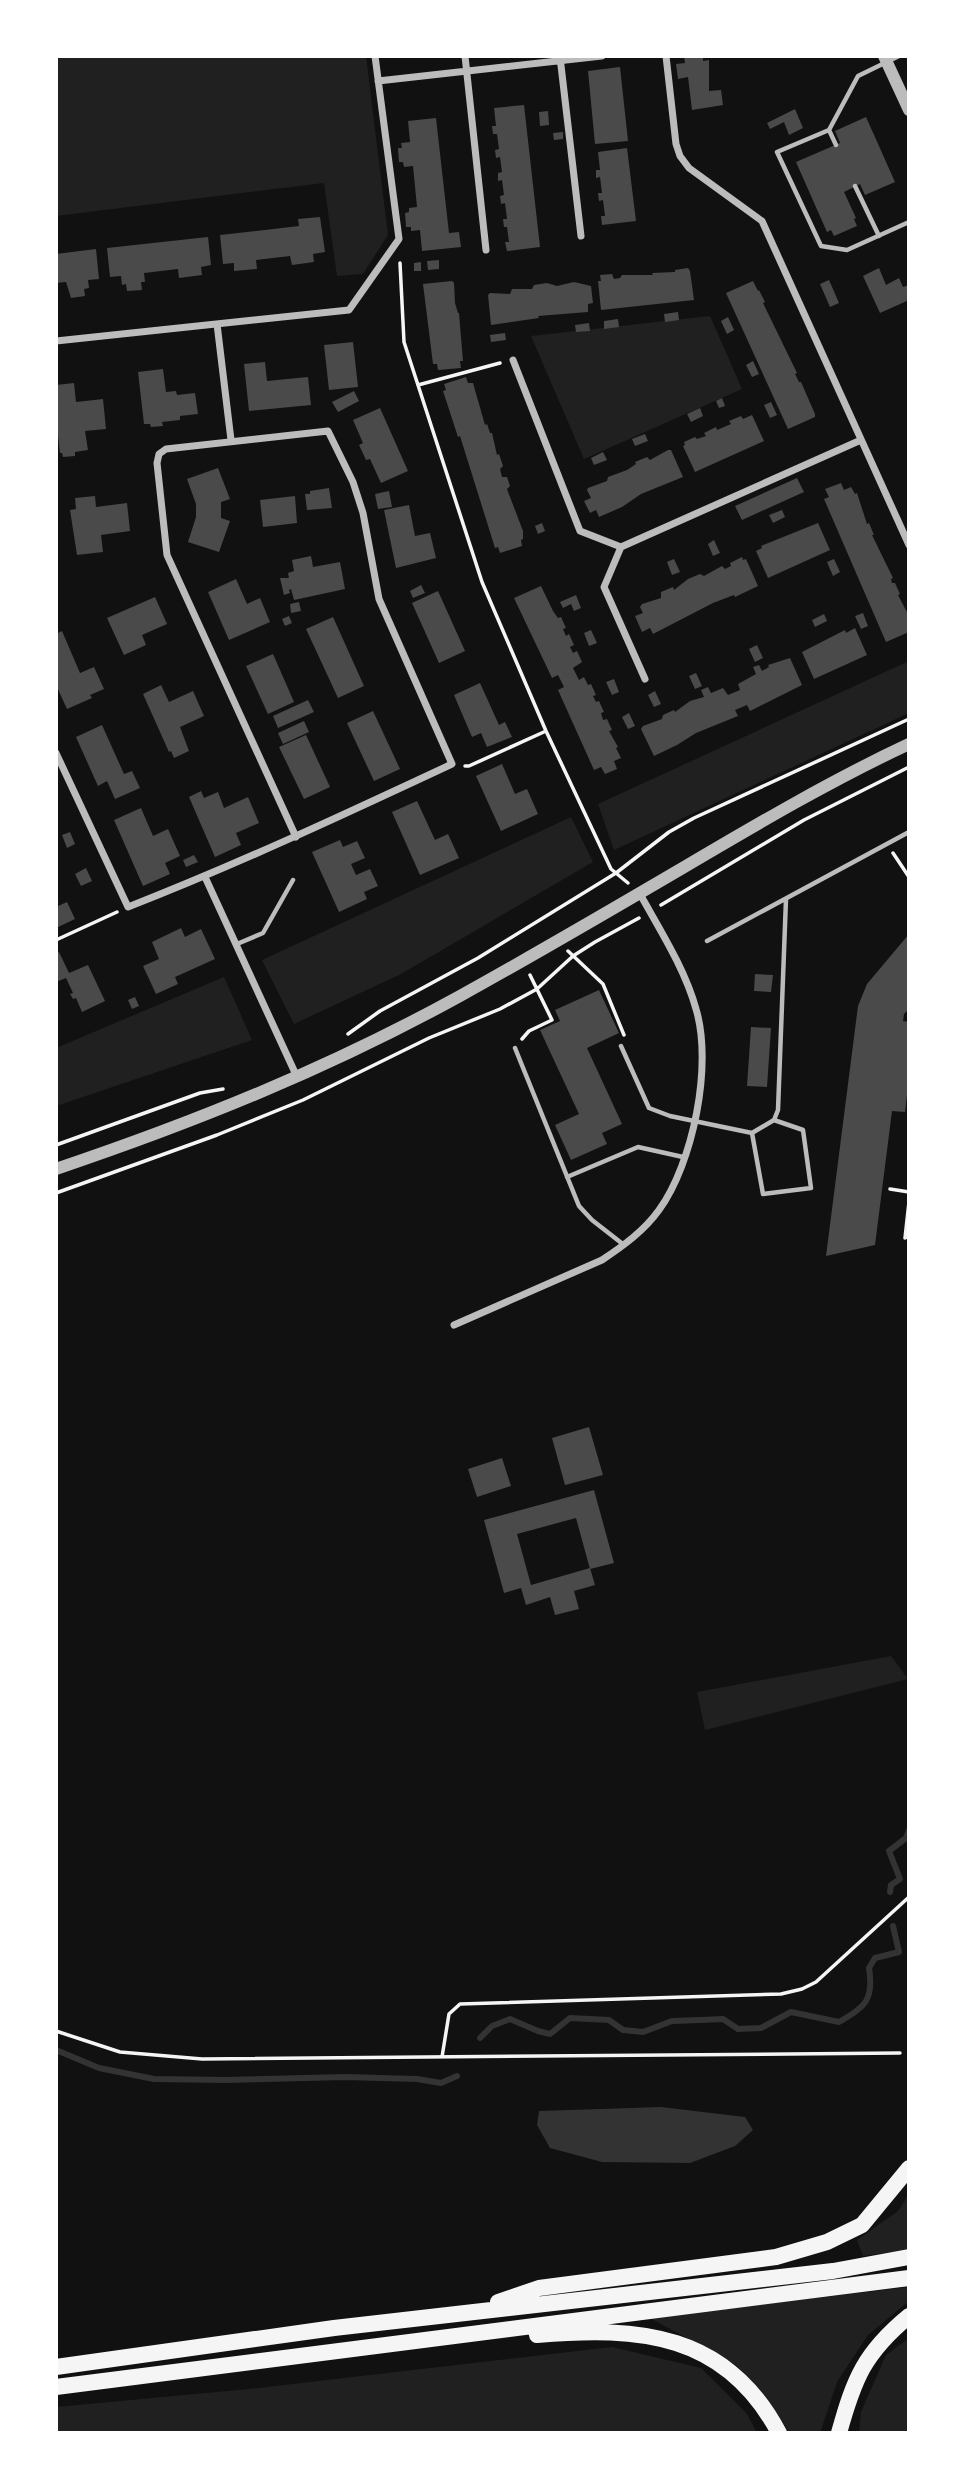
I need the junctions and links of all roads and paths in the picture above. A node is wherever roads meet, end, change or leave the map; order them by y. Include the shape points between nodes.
1 (375, 56) edge
2 (465, 56) edge
3 (602, 56) edge
4 (666, 56) edge
5 (899, 56) edge
6 (560, 58) edge
7 (885, 58) edge
8 (467, 71) junction
9 (378, 81) junction
10 (909, 110) edge
11 (829, 130) junction
12 (836, 145) dead end
13 (855, 186) dead end
14 (909, 222) edge
15 (581, 236) dead end
16 (879, 236) junction
17 (399, 239) junction
18 (486, 250) dead end
19 (217, 324) junction
20 (56, 341) edge
21 (513, 360) joint
22 (418, 385) junction
23 (230, 440) junction
24 (861, 440) junction
25 (909, 543) edge
26 (621, 547) junction
27 (645, 679) dead end
28 (909, 719) edge
29 (546, 731) junction
30 (909, 744) edge
31 (56, 753) edge
32 (452, 764) junction
33 (909, 832) edge
34 (296, 837) junction
35 (888, 844) junction
36 (616, 873) junction
37 (205, 877) junction
38 (909, 877) edge
39 (293, 880) dead end
40 (640, 894) junction
41 (786, 900) junction
42 (128, 907) junction
43 (56, 940) edge
44 (556, 940) junction
45 (707, 941) dead end
46 (237, 944) junction
47 (522, 961) junction
48 (341, 1038) dead end
49 (621, 1046) joint
50 (515, 1048) joint
51 (297, 1077) junction
52 (232, 1087) dead end
53 (774, 1120) junction
54 (694, 1121) junction
55 (752, 1133) junction
56 (56, 1145) edge
57 (683, 1157) junction
58 (56, 1168) edge
59 (567, 1177) junction
60 (890, 1189) dead end
61 (909, 1192) edge
62 (909, 1202) edge
63 (909, 1236) edge
64 (625, 1245) junction
65 (454, 1325) dead end
66 (909, 1897) edge
67 (56, 2031) edge
68 (900, 2053) dead end
69 (442, 2057) junction
70 (909, 2168) edge
71 (909, 2257) edge
72 (909, 2278) edge
73 (469, 2312) junction
74 (909, 2316) edge
75 (356, 2347) junction
76 (56, 2367) edge
77 (56, 2386) edge
78 (779, 2433) edge
79 (839, 2433) edge

1 - 9 street
2 - 8 street
3 - 6 street
4 - 24 street via 680,156 689,168 762,221
5 - 7 lane
6 - 8 street
6 - 15 street
7 - 10 street
7 - 11 lane via 858,76
8 - 9 street
8 - 18 street
9 - 17 street
11 - 12 lane
11 - 16 lane via 778,152 821,246 846,250
13 - 16 lane
14 - 16 lane
17 - 19 street via 348,310
17 - 22 path via 404,342
19 - 20 street
19 - 23 street
21 - 22 path
21 - 26 street via 580,531
22 - 29 path via 482,582
23 - 32 street via 328,431 363,513 379,599
23 - 34 street via 166,449 159,454 167,555
24 - 25 street
24 - 26 street
26 - 27 street via 604,587
28 - 36 path via 694,818
29 - 32 path via 469,766
29 - 36 path
30 - 40 street via 810,793
31 - 42 street
32 - 34 street
33 - 35 lane
34 - 37 street
35 - 38 path
35 - 41 lane
36 - 40 path
36 - 48 path
37 - 42 street
37 - 46 street
39 - 46 lane via 263,933
40 - 44 street
40 - 54 street via 697,1010 703,1044 702,1086
41 - 45 lane
41 - 53 lane
42 - 43 path
44 - 47 street
44 - 49 path via 603,984 625,1033
46 - 51 street
47 - 50 path via 552,1020 528,1031
47 - 51 street
49 - 54 lane via 649,1108
50 - 59 lane
51 - 58 street via 167,1131
52 - 56 path via 200,1093
53 - 55 lane
53 - 55 lane via 803,1130 811,1188 763,1194
54 - 55 lane
54 - 57 street
57 - 59 lane via 638,1147
57 - 64 street via 667,1198
59 - 64 lane via 584,1213
60 - 61 path
62 - 63 path via 905,1238
64 - 65 street via 602,1260
66 - 69 path via 803,1989 781,1994 460,2004 449,2014
67 - 69 path via 120,2052 202,2059
68 - 69 path
70 - 73 highway via 862,2225 827,2242 776,2257 539,2288
71 - 73 highway via 832,2271
72 - 75 highway
73 - 76 highway
74 - 79 highway via 873,2351 851,2387
75 - 77 highway
75 - 78 highway via 578,2331 668,2339 709,2356 740,2379 768,2411

